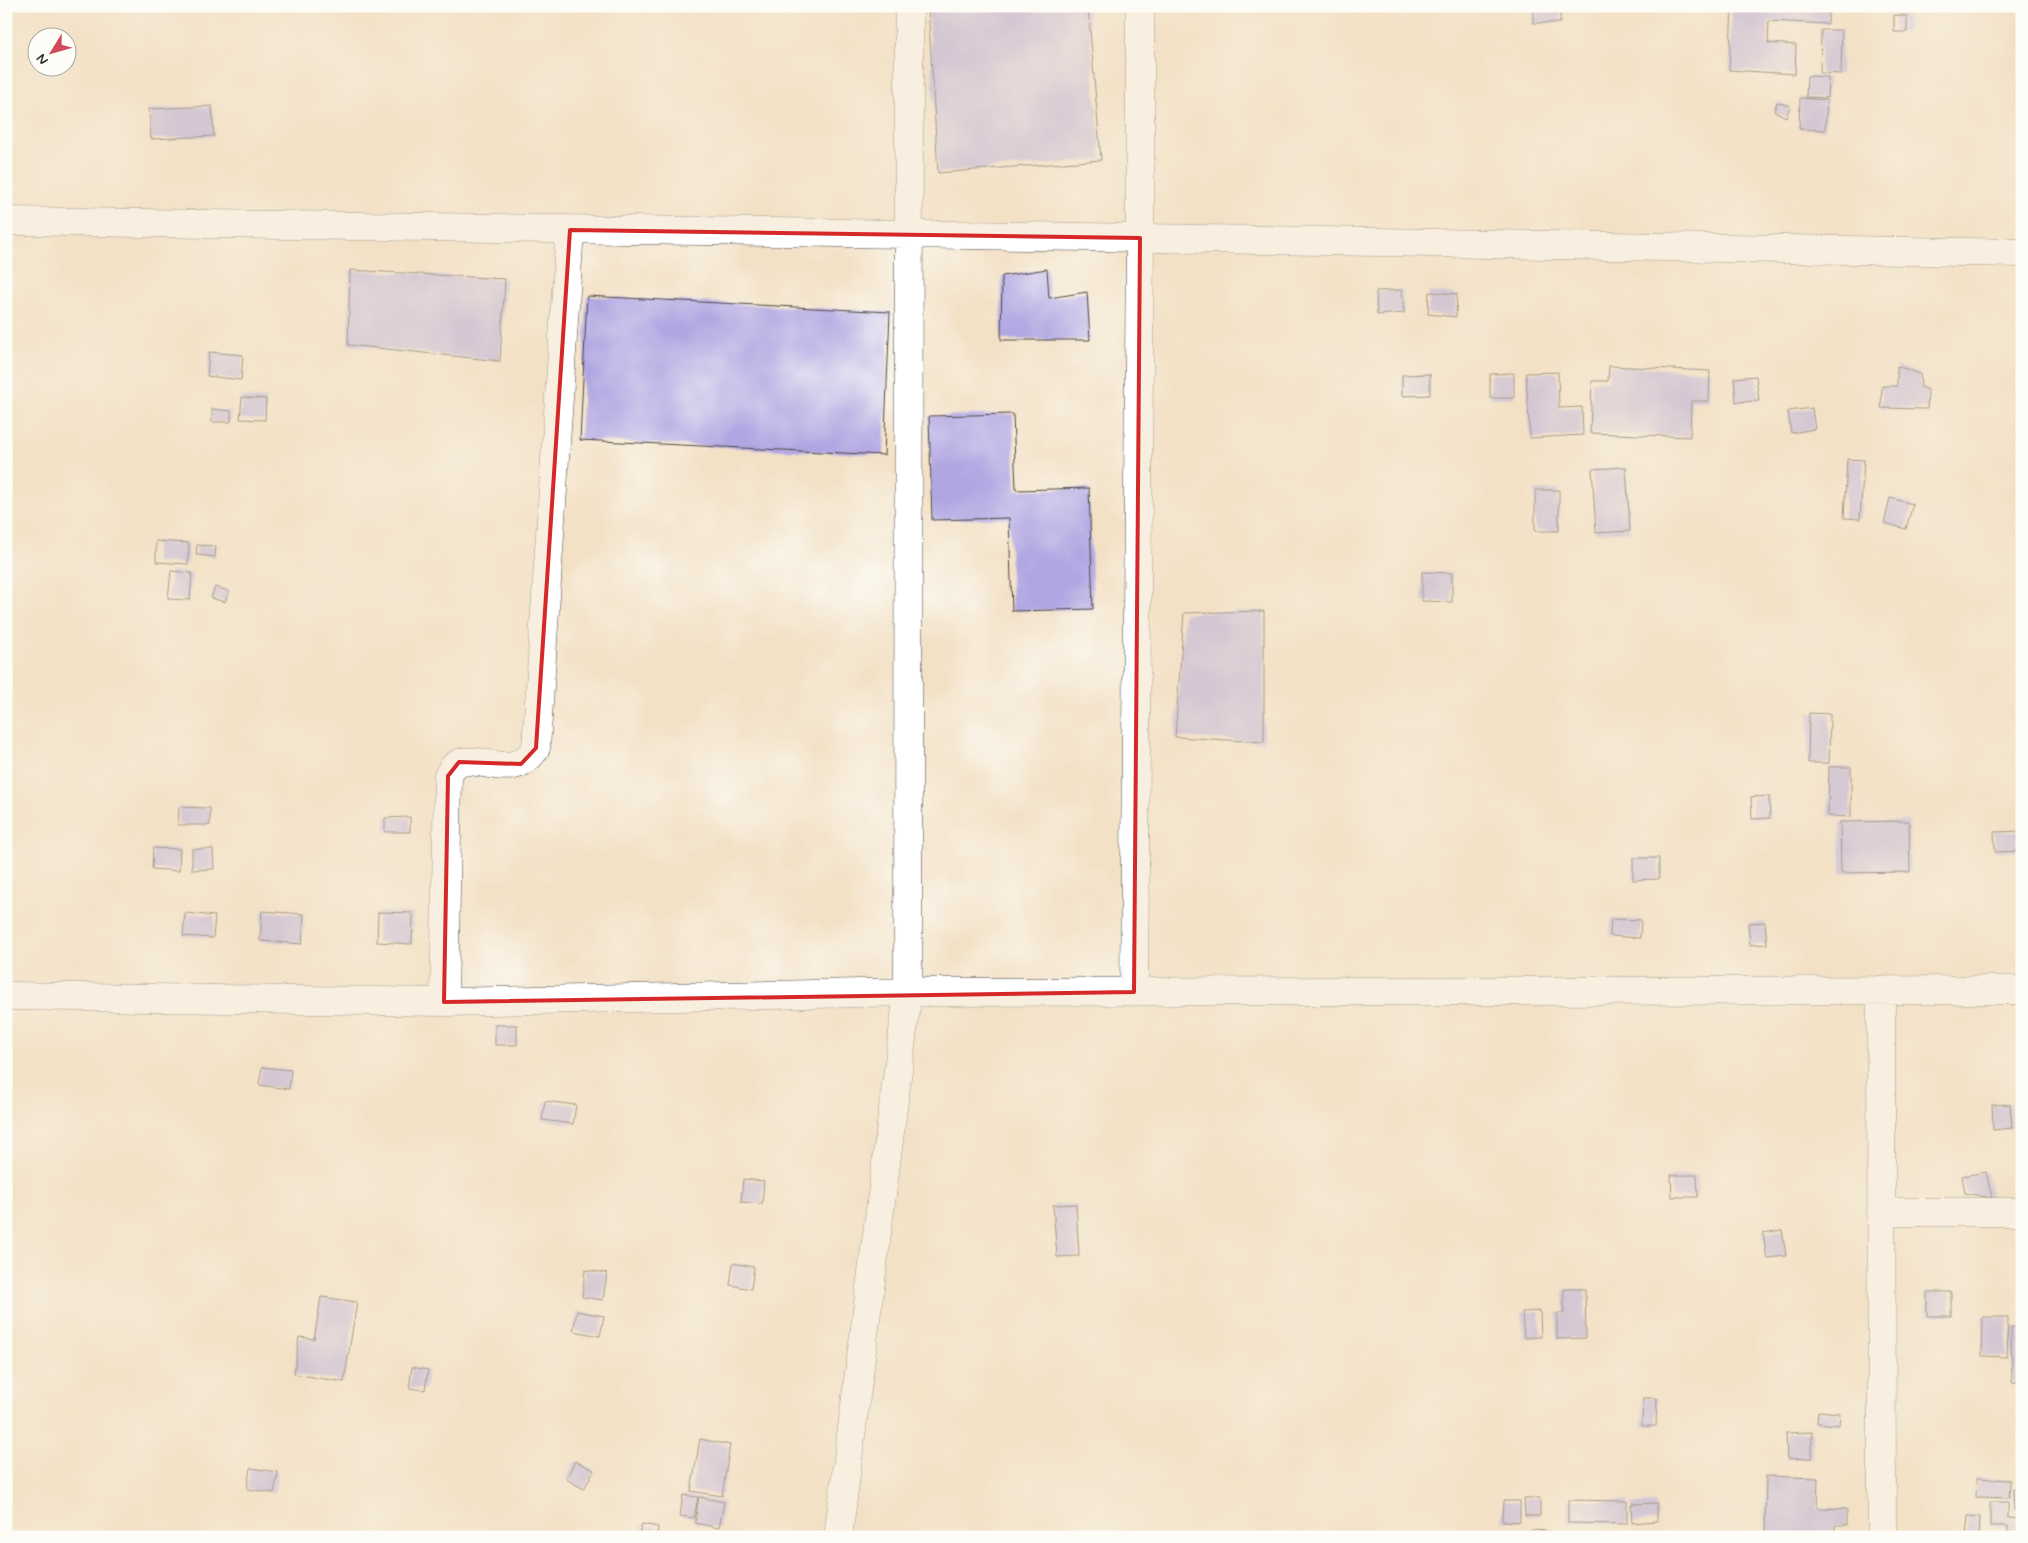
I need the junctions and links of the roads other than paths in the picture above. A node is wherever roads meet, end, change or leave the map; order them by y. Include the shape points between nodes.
1 (909, 6) edge
2 (1140, 6) edge
3 (6, 221) edge
4 (570, 230) junction
5 (908, 234) junction
6 (1140, 238) junction
7 (2022, 253) edge
8 (1881, 990) junction
9 (2022, 990) edge
10 (908, 992) junction
11 (1134, 992) junction
12 (6, 996) edge
13 (444, 1002) junction
14 (1881, 1212) junction
15 (2022, 1212) edge
16 (838, 1537) edge
17 (1882, 1537) edge

1 - 5 street
2 - 6 street
3 - 4 street
4 - 5 street
4 - 13 street via 536,748 521,764 459,762 448,776
5 - 6 street
5 - 10 street
6 - 7 street
6 - 11 street
8 - 9 street
8 - 11 street
8 - 14 street
10 - 11 street
10 - 13 street
10 - 16 street
12 - 13 street
14 - 15 street
14 - 17 street

